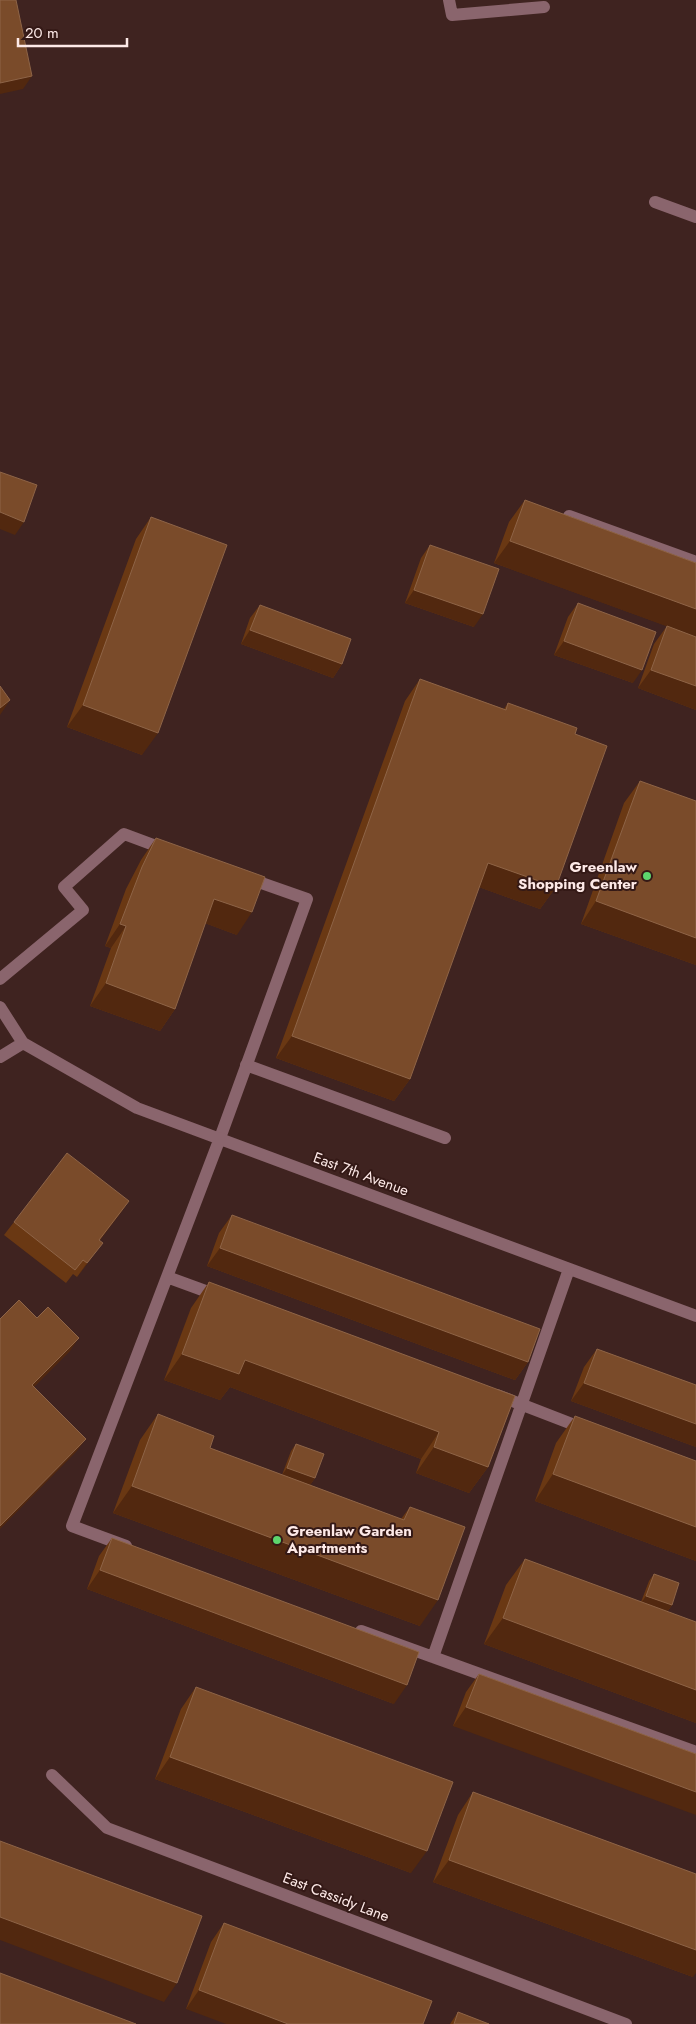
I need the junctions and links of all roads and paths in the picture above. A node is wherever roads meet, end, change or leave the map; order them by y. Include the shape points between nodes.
1 (449, 0) edge
2 (544, 8) dead end
3 (655, 202) dead end
4 (696, 217) edge
5 (560, 513) edge
6 (696, 562) edge
7 (179, 854) edge
8 (234, 873) edge
9 (0, 979) edge
10 (0, 1007) edge
11 (23, 1043) junction
12 (0, 1057) edge
13 (246, 1065) junction
14 (220, 1138) junction
15 (445, 1138) dead end
16 (569, 1269) junction
17 (167, 1277) junction
18 (232, 1301) edge
19 (696, 1316) edge
20 (484, 1390) edge
21 (521, 1404) junction
22 (595, 1432) edge
23 (137, 1550) edge
24 (350, 1627) edge
25 (433, 1657) junction
26 (696, 1752) edge
27 (52, 1775) dead end
28 (626, 2024) edge

1 - 2 street via 452,15
3 - 4 street
5 - 6 street
7 - 9 street via 124,834 64,887 83,910
8 - 13 street via 307,899
10 - 11 street
11 - 12 street
11 - 14 street, East 7th Avenue via 137,1108
13 - 14 street
13 - 15 street
14 - 16 street, East 7th Avenue
14 - 17 street
16 - 19 street, East 7th Avenue
16 - 21 street
17 - 18 street
17 - 23 street via 72,1526
20 - 21 street
21 - 22 street
21 - 25 street
24 - 25 street
25 - 26 street
27 - 28 street, East Cassidy Lane via 107,1828

